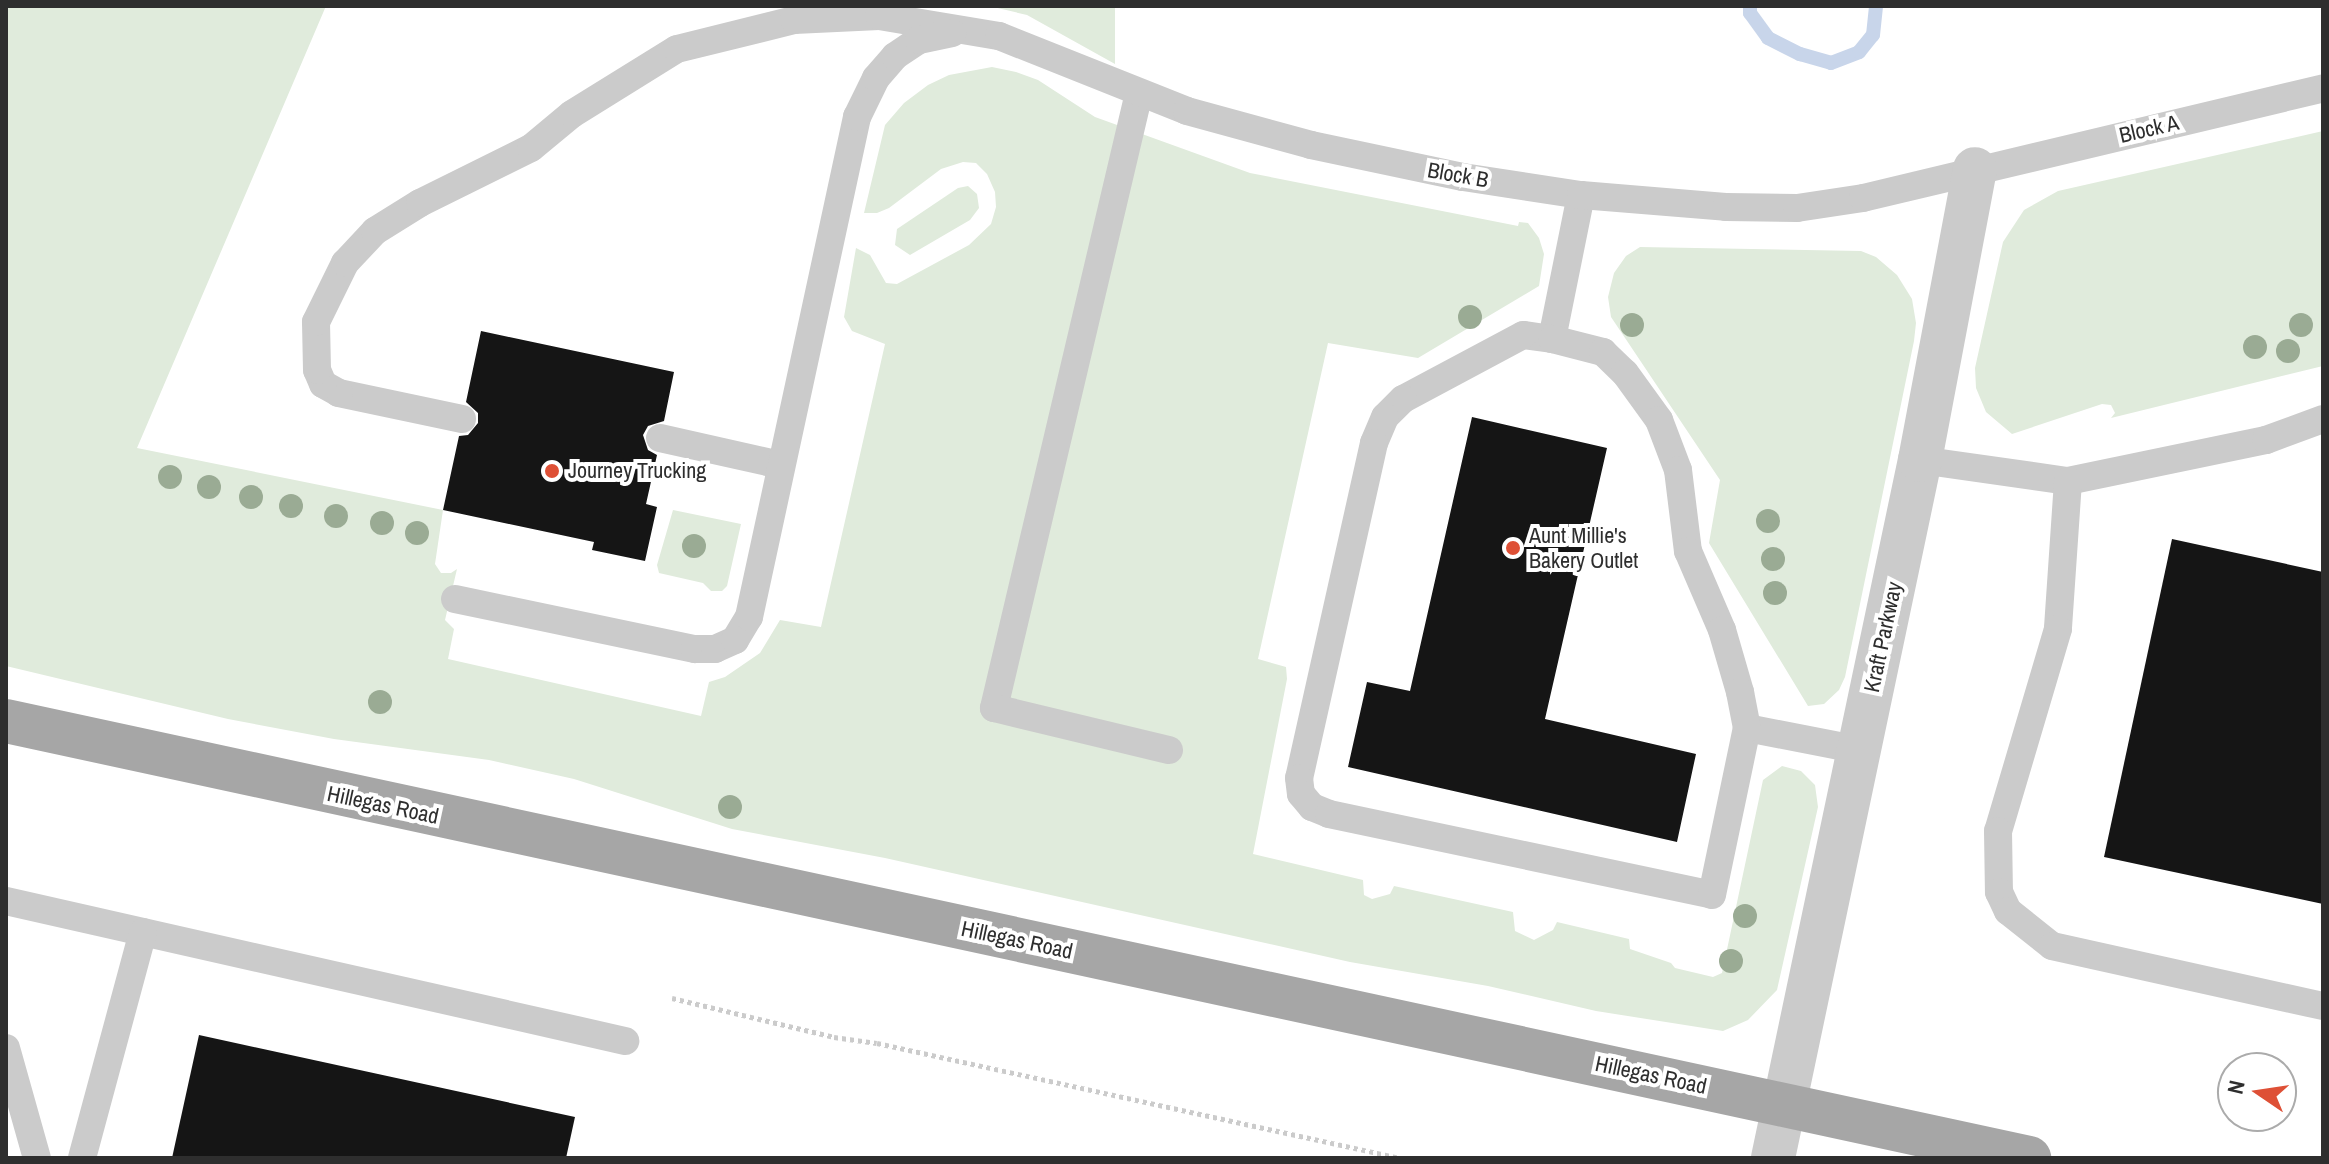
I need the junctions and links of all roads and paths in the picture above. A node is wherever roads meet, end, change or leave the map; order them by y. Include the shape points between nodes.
1 (957, 32) junction
2 (2323, 88) edge
3 (1139, 93) junction
4 (1975, 169) junction
5 (1581, 195) junction
6 (1552, 339) junction
7 (462, 419) dead end
8 (2323, 419) edge
9 (660, 438) dead end
10 (1920, 460) junction
11 (781, 465) junction
12 (2068, 481) junction
13 (455, 599) dead end
14 (6, 721) edge
15 (1747, 728) junction
16 (1169, 750) dead end
17 (1860, 750) junction
18 (6, 901) edge
19 (143, 932) junction
20 (672, 998) dead end
21 (2323, 1006) edge
22 (625, 1041) dead end
23 (6, 1048) edge
24 (1785, 1104) junction
25 (37, 1158) edge
26 (82, 1158) edge
27 (1400, 1158) edge
28 (1773, 1158) edge
29 (2029, 1158) edge

1 - 3 lane, Block B via 999,36
1 - 7 lane via 849,15 794,20 677,49 572,114 531,148 375,231 345,263 316,322 317,370 323,384 339,393
1 - 11 lane via 919,40 895,56 876,78 857,117
2 - 4 lane, Block A
3 - 5 lane, Block B via 1311,145
3 - 16 lane via 994,708
4 - 5 lane, Block B via 1863,198 1797,208
4 - 10 street, Kraft Parkway
5 - 6 lane
6 - 15 lane via 1603,352 1659,420 1678,470 1688,551 1722,630
6 - 15 lane via 1523,335 1403,399 1385,417 1374,443 1299,778 1301,794 1312,807 1329,814 1712,895
8 - 12 lane via 2266,440
9 - 11 lane
10 - 12 lane
10 - 17 street, Kraft Parkway
11 - 13 lane via 749,617 735,640 715,649
12 - 21 lane via 2058,629 1998,831 1999,892 2008,911 2052,946
14 - 24 main road, Hillegas Road
15 - 17 lane
17 - 24 street, Kraft Parkway
18 - 19 lane
19 - 22 lane
19 - 26 lane
20 - 27 path
23 - 25 lane
24 - 28 street, Kraft Parkway
24 - 29 main road, Hillegas Road

